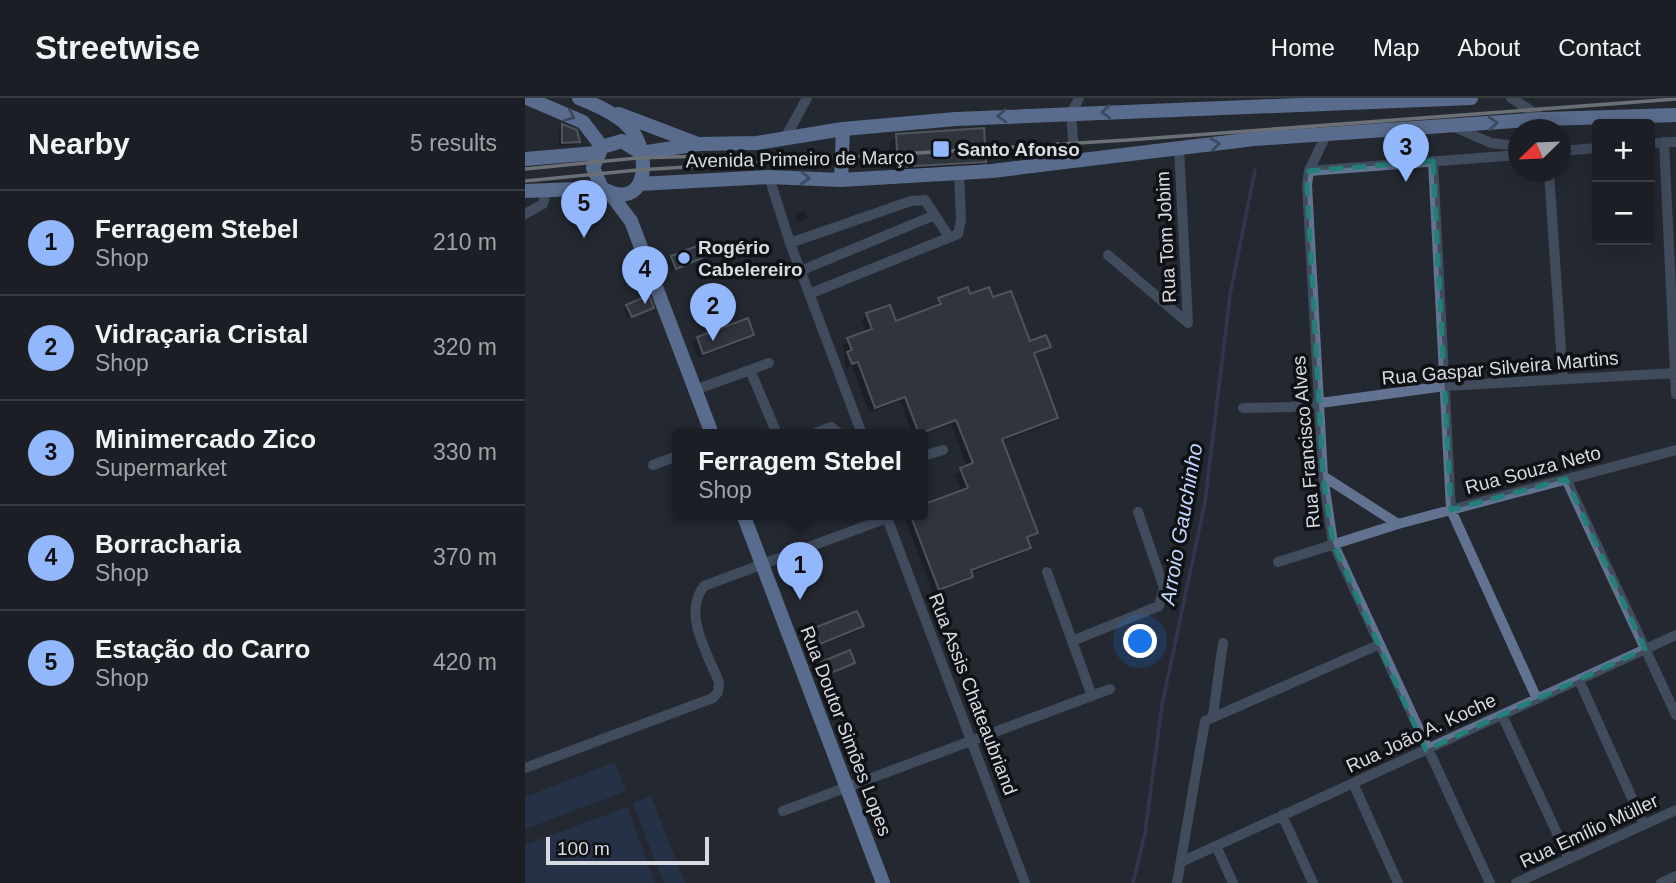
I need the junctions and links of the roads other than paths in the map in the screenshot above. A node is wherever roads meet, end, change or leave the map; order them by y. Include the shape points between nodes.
1 (527, 98) edge
2 (579, 98) edge
3 (807, 98) edge
4 (1079, 98) edge
5 (1471, 98) edge
6 (1511, 98) edge
7 (1420, 100) edge
8 (1344, 102) edge
9 (1206, 103) edge
10 (1274, 103) edge
11 (598, 106) junction
12 (1071, 114) junction
13 (1676, 115) edge
14 (1537, 119) edge
15 (1571, 123) edge
16 (1508, 125) edge
17 (1452, 126) junction
18 (843, 129) junction
19 (1326, 135) junction
20 (785, 138) junction
21 (1664, 142) junction
22 (1676, 142) edge
23 (1655, 143) edge
24 (699, 144) junction
25 (1508, 145) edge
26 (1179, 148) junction
27 (1592, 148) edge
28 (599, 150) junction
29 (1571, 150) edge
30 (641, 153) junction
31 (1508, 156) edge
32 (525, 159) edge
33 (1433, 161) junction
34 (1075, 162) junction
35 (1309, 172) junction
36 (959, 173) junction
37 (769, 177) junction
38 (841, 180) junction
39 (1550, 182) edge
40 (636, 187) junction
41 (547, 189) junction
42 (606, 190) junction
43 (525, 191) edge
44 (525, 214) edge
45 (935, 215) junction
46 (631, 221) junction
47 (949, 237) junction
48 (790, 243) junction
49 (1108, 255) dead end
50 (800, 271) junction
51 (809, 294) junction
52 (769, 363) dead end
53 (750, 370) junction
54 (1675, 373) edge
55 (1563, 379) junction
56 (1445, 386) junction
57 (695, 390) junction
58 (1676, 394) edge
59 (1318, 404) junction
60 (1243, 408) dead end
61 (710, 429) edge
62 (775, 429) edge
63 (860, 429) edge
64 (943, 450) dead end
65 (1676, 450) edge
66 (928, 454) edge
67 (672, 458) edge
68 (653, 465) dead end
69 (1323, 476) junction
70 (1566, 479) junction
71 (1451, 510) junction
72 (1138, 512) dead end
73 (745, 520) edge
74 (882, 520) edge
75 (888, 520) edge
76 (1398, 524) junction
77 (1333, 543) junction
78 (1278, 562) dead end
79 (762, 564) junction
80 (1047, 572) dead end
81 (1676, 635) edge
82 (1072, 641) junction
83 (1223, 643) dead end
84 (1378, 645) junction
85 (1645, 649) junction
86 (1579, 680) junction
87 (1110, 689) dead end
88 (1092, 696) junction
89 (1537, 699) junction
90 (1502, 715) junction
91 (1676, 715) edge
92 (1209, 718) junction
93 (973, 738) junction
94 (1426, 750) junction
95 (525, 768) edge
96 (1353, 783) junction
97 (847, 787) junction
98 (1676, 810) edge
99 (783, 811) dead end
100 (1282, 815) junction
101 (1644, 825) junction
102 (1216, 846) junction
103 (1569, 859) junction
104 (1181, 862) junction
105 (1676, 876) edge
106 (883, 883) edge
107 (1025, 883) edge
108 (1177, 883) edge
109 (1233, 883) edge
110 (1313, 883) edge
111 (1398, 883) edge
112 (1490, 883) edge
113 (1516, 883) edge
114 (1661, 883) edge

1 -> 28 main road via 583,122
2 - 11 main road
3 - 20 street
4 - 12 street
5 - 7 main road, Avenida Primeiro de Março
6 - 14 street
7 - 8 main road, Avenida Primeiro de Março
8 - 10 main road, Avenida Primeiro de Março
9 - 10 main road, Avenida Primeiro de Março
9 -> 12 main road, Avenida Primeiro de Março
11 - 24 main road
11 - 30 main road via 630,127
12 -> 18 main road, Avenida Primeiro de Março
12 - 34 street
13 - 15 main road, Avenida Primeiro de Março
17 -> 16 main road, Avenida Primeiro de Março
17 - 19 main road, Avenida Primeiro de Março
17 - 25 street via 1491,143
18 - 20 main road, Avenida Primeiro de Março
18 - 38 main road
26 -> 19 main road, Avenida Primeiro de Março
19 - 35 street, Rua Francisco Alves
20 - 24 main road, Avenida Primeiro de Março
21 - 22 street
21 - 23 street
21 - 54 street
24 - 30 main road, Avenida Primeiro de Março
26 - 34 main road, Avenida Primeiro de Março
26 - 49 street, Rua Tom Jobim via 1188,323
27 - 29 street
28 - 30 main road via 622,141
28 - 32 main road
28 - 42 main road via 593,168
30 - 40 main road via 645,169
31 - 33 street
33 - 35 street
33 - 56 street
34 - 36 main road, Avenida Primeiro de Março
35 - 59 street, Rua Francisco Alves
36 - 38 main road, Avenida Primeiro de Março
36 - 47 street via 961,220 958,234
37 -> 38 main road, Avenida Primeiro de Março
37 - 40 main road, Avenida Primeiro de Março
37 - 48 street
39 - 55 street
40 - 42 main road via 625,193
40 - 46 main road
41 - 42 main road
41 - 43 main road
41 - 44 street via 543,204
42 - 46 main road
45 - 47 street
45 - 48 street via 925,200 911,201
45 - 50 street
46 - 57 main road
47 - 51 street
48 - 50 street
50 - 51 street
51 - 63 street
52 - 53 street
53 - 57 street
53 - 62 street
54 - 55 street, Rua Gaspar Silveira Martins
54 - 58 street
55 - 56 street, Rua Gaspar Silveira Martins
56 - 59 street, Rua Gaspar Silveira Martins
56 - 71 street
57 - 61 main road
59 - 60 street, Rua Gaspar Silveira Martins
59 - 69 street, Rua Francisco Alves
64 - 66 street
65 - 70 street, Rua Souza Neto
67 - 68 street
69 - 76 street
69 - 77 street, Rua Francisco Alves
70 - 71 street, Rua Souza Neto
70 - 85 street
71 - 76 street, Rua Souza Neto
71 - 89 street
72 - 82 street via 1164,588 1159,606
73 - 79 main road, Rua Doutor Simões Lopes
74 - 79 street, Rua Assis Chateaubriand
75 - 93 street, Rua Assis Chateaubriand
76 - 77 street, Rua Souza Neto
77 - 78 street, Rua Souza Neto
77 - 84 street, Rua Francisco Alves
79 - 95 street via 704,586 695,607 695,622 719,682 713,698
79 - 97 main road, Rua Doutor Simões Lopes
80 - 82 street
81 - 85 street, Rua João A. Koche
82 - 88 street
83 - 92 street
84 - 92 street
84 - 94 street, Rua Francisco Alves
85 - 86 street, Rua João A. Koche
85 - 91 street
86 - 89 street, Rua João A. Koche
86 - 101 street
87 - 88 street
88 - 93 street
89 - 90 street, Rua João A. Koche
90 - 94 street, Rua João A. Koche
90 - 103 street
92 - 104 street
93 - 97 street
93 - 107 street, Rua Assis Chateaubriand
94 - 96 street, Rua João A. Koche
94 - 112 street, Rua Francisco Alves
96 - 100 street, Rua João A. Koche
96 - 111 street
97 - 99 street
97 - 106 main road, Rua Doutor Simões Lopes
98 - 101 street, Rua Emílio Müller
100 - 102 street, Rua João A. Koche
100 - 110 street
101 - 103 street, Rua Emílio Müller
102 - 104 street, Rua João A. Koche
102 - 109 street
103 - 113 street, Rua Emílio Müller
104 - 108 street
105 - 114 street

